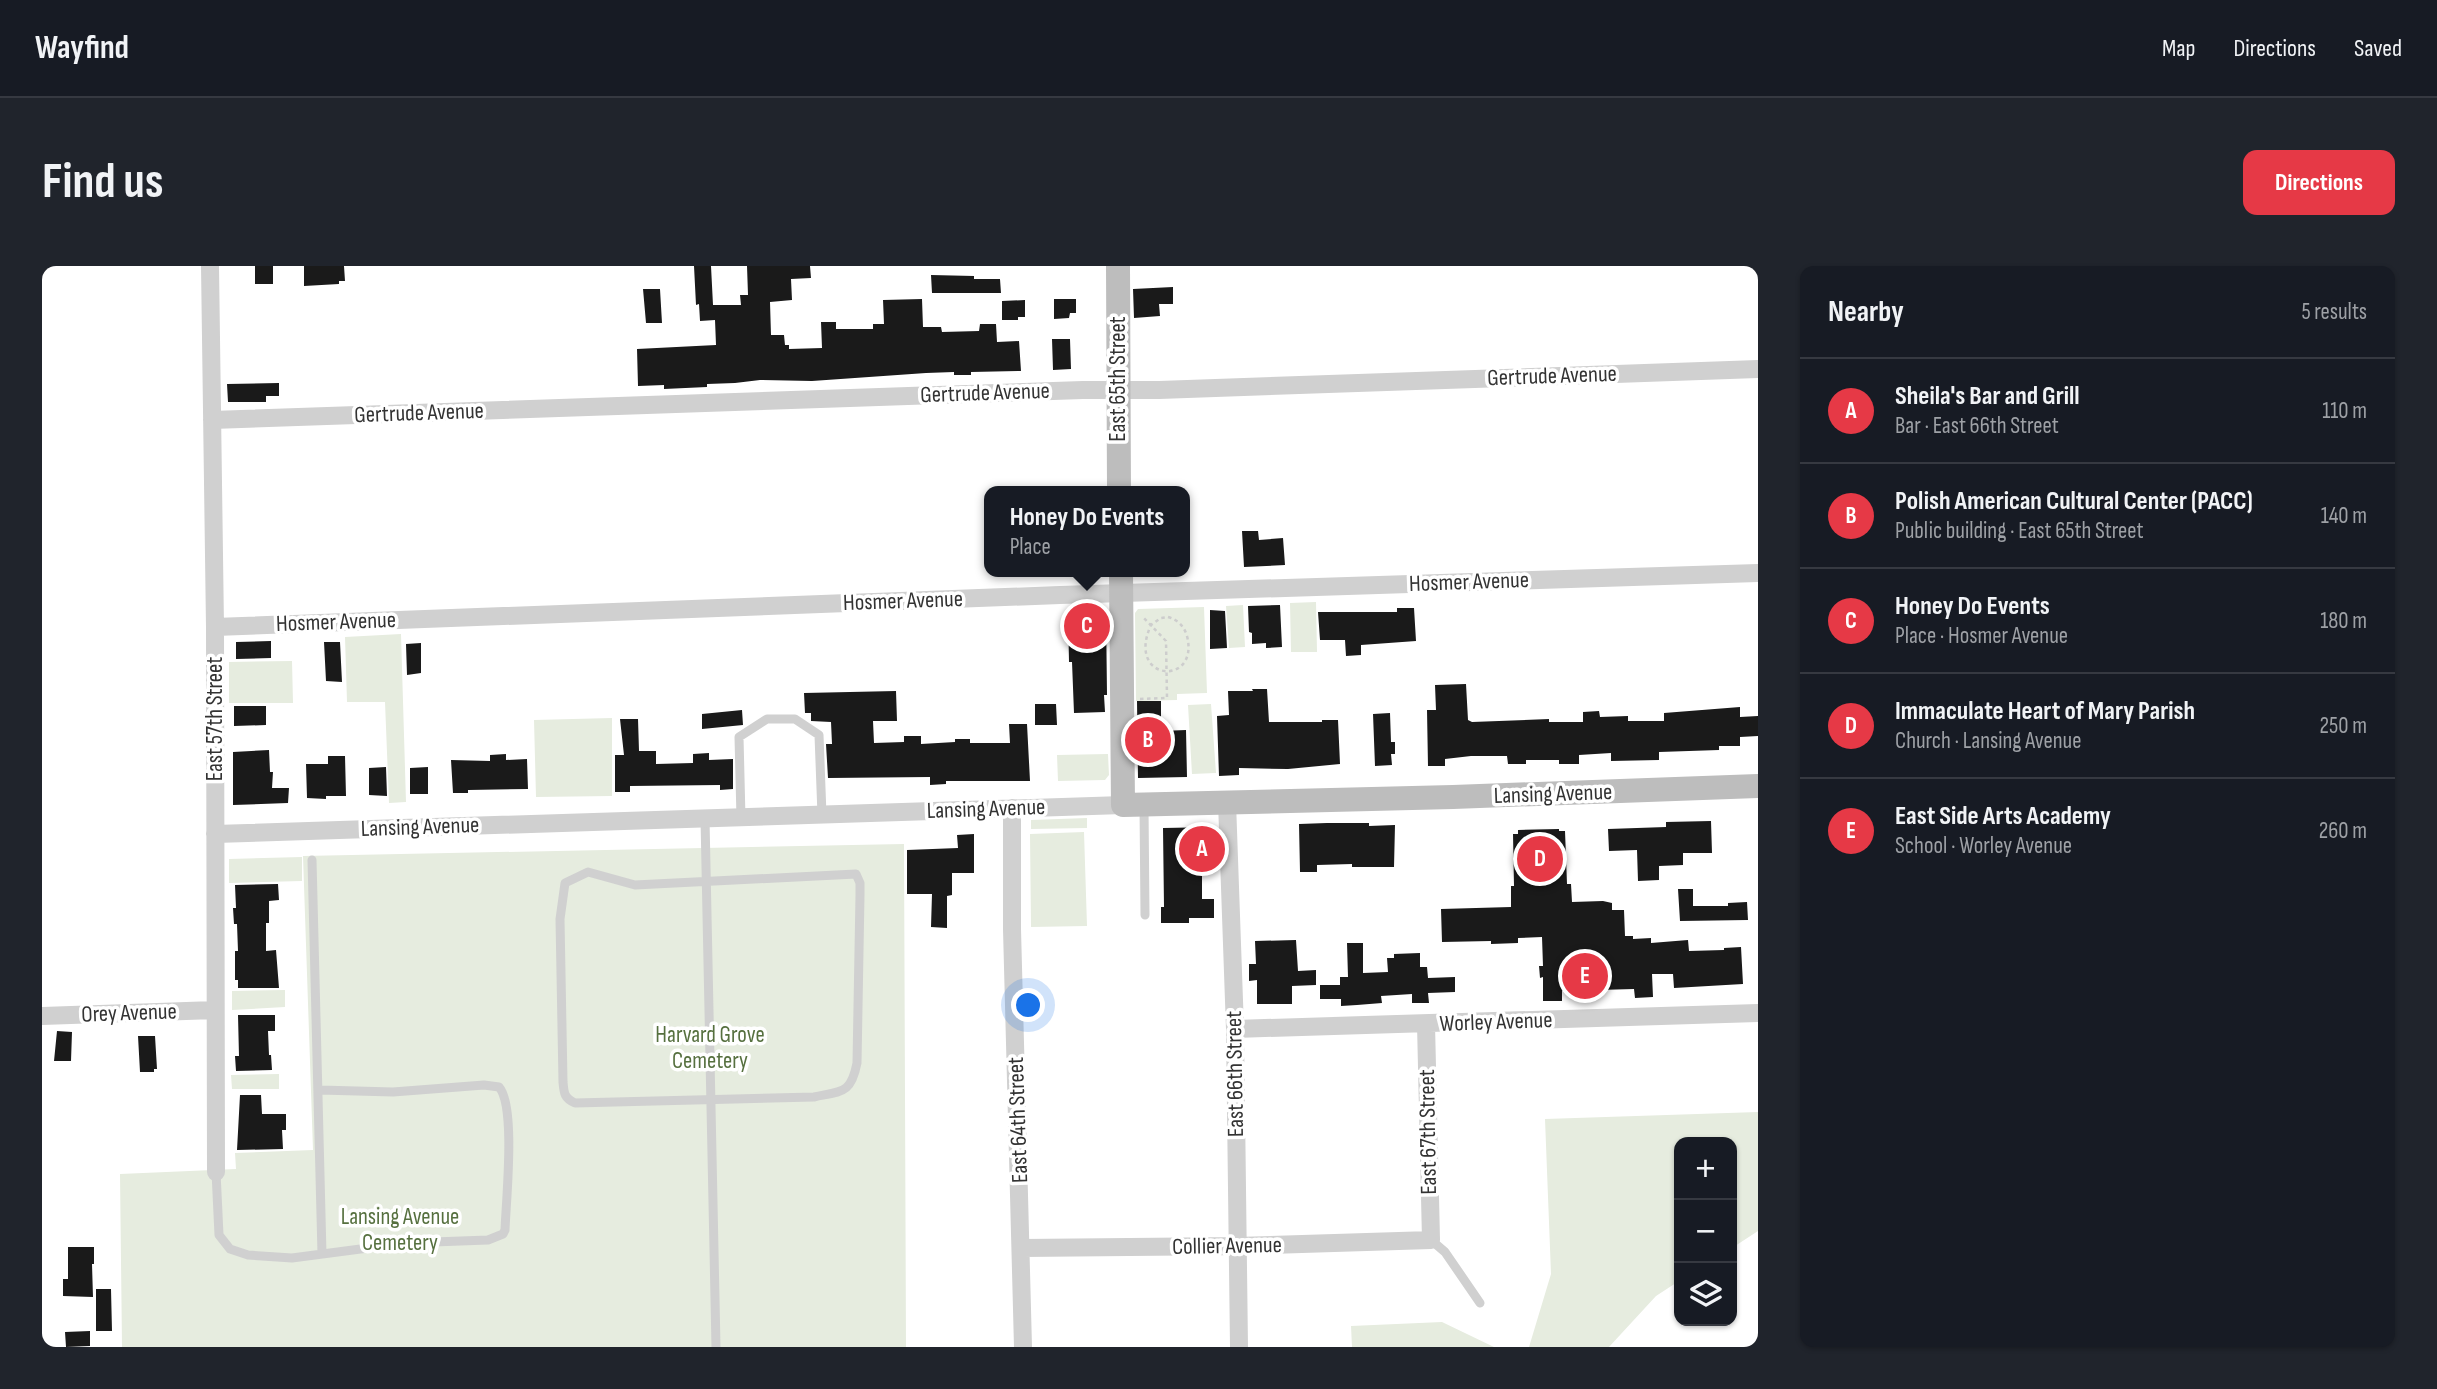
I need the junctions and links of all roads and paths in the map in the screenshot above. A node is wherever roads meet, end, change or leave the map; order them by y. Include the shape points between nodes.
1 (209, 266) edge
2 (1118, 266) edge
3 (1758, 369) edge
4 (1118, 389) junction
5 (212, 421) junction
6 (1119, 486) edge
7 (1758, 573) edge
8 (1125, 591) edge
9 (1151, 625) junction
10 (215, 627) junction
11 (1167, 673) junction
12 (1133, 699) dead end
13 (1758, 786) edge
14 (1227, 802) junction
15 (1134, 805) junction
16 (1012, 808) junction
17 (822, 815) junction
18 (741, 818) junction
19 (705, 819) junction
20 (215, 834) junction
21 (312, 860) dead end
22 (707, 882) junction
23 (1145, 915) dead end
24 (215, 1010) junction
25 (1758, 1013) edge
26 (42, 1016) edge
27 (1426, 1024) junction
28 (1235, 1029) junction
29 (320, 1090) junction
30 (710, 1101) junction
31 (216, 1172) joint
32 (1431, 1240) junction
33 (1236, 1246) junction
34 (1022, 1248) junction
35 (322, 1254) junction
36 (1480, 1303) dead end
37 (716, 1347) edge
38 (1023, 1347) edge
39 (1239, 1347) edge

1 - 5 street, East 57th Street
2 - 4 street, East 65th Street
3 - 4 street, Gertrude Avenue
4 - 5 street, Gertrude Avenue
4 - 6 street, East 65th Street
5 - 10 street, East 57th Street
7 - 8 street, Hosmer Avenue
8 - 9 path
8 - 10 street, Hosmer Avenue
8 - 15 street
9 - 11 path via 1167,641
9 - 11 path via 1146,646 1149,659
9 - 11 path via 1161,618 1175,619 1188,638 1186,658
10 - 20 street, East 57th Street
11 - 12 path via 1167,698
13 - 14 street, Lansing Avenue
14 - 15 street, Lansing Avenue
14 - 28 street, East 66th Street
15 - 16 street, Lansing Avenue
15 - 23 lane
16 - 17 street, Lansing Avenue
16 - 34 street, East 64th Street
17 - 18 street, Lansing Avenue
17 - 18 lane via 818,735 796,719 767,719 739,737
18 - 19 street, Lansing Avenue
19 - 20 street, Lansing Avenue
19 - 22 lane
20 - 24 street, East 57th Street
21 - 29 lane
22 - 30 lane
22 - 30 lane via 856,874 860,883 853,1080 840,1091 814,1097
22 - 30 lane via 635,885 588,872 565,883 560,919 567,1099
24 - 26 street, Orey Avenue
24 - 31 street, East 57th Street
25 - 27 street, Worley Avenue
27 - 28 street, Worley Avenue
27 - 32 street, East 67th Street
28 - 33 street, East 66th Street
29 - 35 lane
29 - 35 lane via 492,1085 505,1096 509,1142 505,1230 499,1237
30 - 37 lane
31 - 35 lane via 217,1228 230,1249 274,1258
32 - 33 street, Collier Avenue
32 - 36 lane via 1445,1252
33 - 34 street, Collier Avenue
33 - 39 street, East 66th Street
34 - 38 street, East 64th Street

